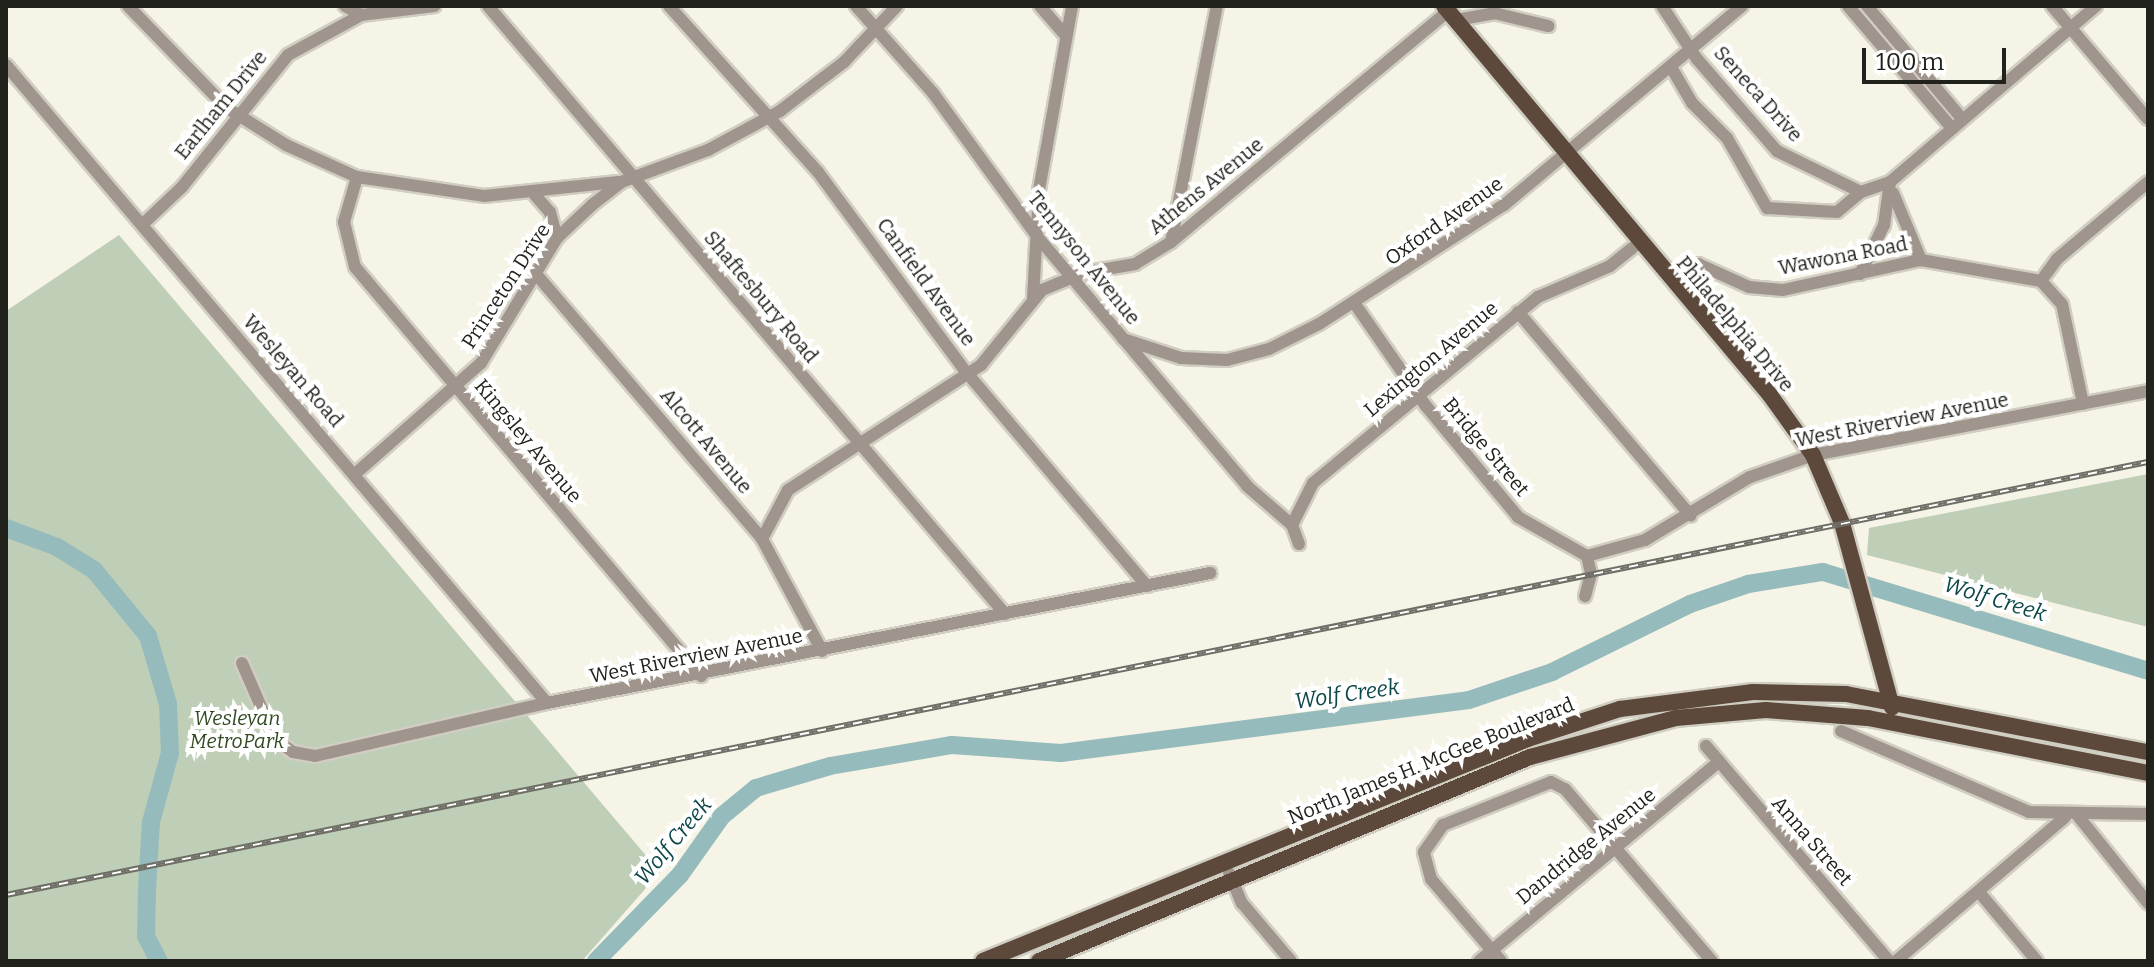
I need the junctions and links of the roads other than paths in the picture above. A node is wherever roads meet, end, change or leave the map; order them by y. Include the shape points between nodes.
1 (128, 6) edge
2 (345, 6) edge
3 (434, 6) edge
4 (488, 6) edge
5 (669, 6) edge
6 (856, 6) edge
7 (897, 6) edge
8 (1040, 6) edge
9 (1072, 6) edge
10 (1217, 6) edge
11 (1662, 6) edge
12 (1742, 6) edge
13 (1848, 6) edge
14 (1867, 6) edge
15 (2052, 6) edge
16 (2096, 6) edge
17 (1450, 12) edge
18 (361, 15) junction
19 (1548, 26) dead end
20 (877, 28) junction
21 (2071, 28) junction
22 (1064, 34) junction
23 (1693, 48) junction
24 (6, 65) edge
25 (1671, 67) junction
26 (238, 115) junction
27 (770, 117) junction
28 (2148, 119) edge
29 (1957, 124) junction
30 (1567, 155) junction
31 (357, 177) junction
32 (627, 180) junction
33 (1890, 182) junction
34 (2148, 182) edge
35 (1861, 192) junction
36 (535, 195) junction
37 (142, 225) junction
38 (1036, 235) junction
39 (557, 238) junction
40 (1171, 242) junction
41 (1640, 242) junction
42 (1921, 260) junction
43 (536, 274) junction
44 (1860, 274) junction
45 (1072, 276) junction
46 (1670, 277) junction
47 (2041, 281) junction
48 (1033, 298) junction
49 (1355, 304) junction
50 (1518, 312) junction
51 (1123, 339) junction
52 (967, 373) junction
53 (456, 388) junction
54 (2148, 391) edge
55 (1419, 395) junction
56 (2083, 404) junction
57 (858, 443) junction
58 (1813, 455) junction
59 (355, 474) junction
60 (1691, 516) junction
61 (1292, 525) junction
62 (762, 539) junction
63 (1299, 544) dead end
64 (1587, 556) junction
65 (1210, 573) dead end
66 (1147, 586) junction
67 (1585, 596) dead end
68 (1005, 614) junction
69 (822, 651) junction
70 (242, 663) dead end
71 (701, 676) junction
72 (1890, 699) junction
73 (547, 703) junction
74 (1895, 721) junction
75 (1841, 731) dead end
76 (1706, 746) dead end
77 (2148, 752) edge
78 (1719, 762) junction
79 (2148, 773) edge
80 (2148, 814) edge
81 (2071, 816) junction
82 (1616, 848) junction
83 (1226, 866) junction
84 (1233, 883) junction
85 (1979, 892) junction
86 (2148, 903) edge
87 (1492, 950) junction
88 (983, 961) edge
89 (1039, 961) edge
90 (1291, 961) edge
91 (1479, 961) edge
92 (1501, 961) edge
93 (1712, 961) edge
94 (1889, 961) edge
95 (1896, 961) edge
96 (2037, 961) edge

1 - 26 street via 184,69
2 - 18 street
3 - 18 street, Earlham Drive
4 - 32 street, Shaftesbury Road
5 - 27 street, Canfield Avenue
6 - 20 street, Tennyson Avenue
7 - 20 street, Princeton Drive
8 - 22 street
9 - 22 street
10 - 40 street
11 - 23 street, Seneca Drive
12 - 23 street, Oxford Avenue
13 - 29 street
14 - 29 street
15 - 21 street
16 - 21 street
17 - 19 street via 1494,13
17 - 30 main road, Philadelphia Drive
17 - 40 street, Athens Avenue
18 - 26 street, Earlham Drive via 288,55
20 - 27 street, Princeton Drive via 813,88
20 - 38 street, Tennyson Avenue
21 - 28 street
21 - 29 street
22 - 38 street
23 - 25 street, Oxford Avenue
23 - 35 street, Seneca Drive via 1777,151
24 - 37 street, Wesleyan Road
25 - 30 street, Oxford Avenue
25 - 35 street via 1692,103 1727,138 1767,208 1837,212
26 - 31 street
26 - 37 street, Earlham Drive
27 - 32 street, Princeton Drive via 708,150
27 - 52 street, Canfield Avenue via 861,225
29 - 33 street
30 - 41 main road, Philadelphia Drive
30 - 49 street, Oxford Avenue via 1458,239
31 - 36 street via 453,194
31 - 53 street, Kingsley Avenue via 344,222 350,258
32 - 36 street
32 - 39 street, Princeton Drive
32 - 57 street, Shaftesbury Road
33 - 35 street
33 - 42 street
33 - 44 street via 1884,225
34 - 47 street via 2057,259
36 - 39 street via 550,212
37 - 59 street, Wesleyan Road
38 - 45 street, Tennyson Avenue
38 - 48 street
39 - 43 street, Princeton Drive
40 - 45 street, Athens Avenue via 1135,264
41 - 46 main road, Philadelphia Drive
41 - 50 street, Lexington Avenue via 1610,266 1561,284
42 - 44 street, Wawona Road
42 - 47 street, Wawona Road
43 - 53 street, Princeton Drive via 496,343
43 - 62 street, Alcott Avenue
44 - 46 street, Wawona Road via 1766,290 1698,264
45 - 48 street, Athens Avenue
45 - 51 street, Tennyson Avenue
46 - 58 main road, Philadelphia Drive
47 - 56 street via 2062,304
48 - 52 street, Athens Avenue via 1005,343
49 - 51 street, Oxford Avenue via 1269,349 1227,360 1181,358
49 - 55 street, Bridge Street
50 - 55 street, Lexington Avenue
50 - 60 street
51 - 61 street, Tennyson Avenue via 1247,486
52 - 57 street, Athens Avenue
52 - 66 street, Canfield Avenue
53 - 59 street, Princeton Drive
53 - 71 street, Kingsley Avenue
54 - 56 street, West Riverview Avenue
55 - 61 street, Lexington Avenue via 1313,483
55 - 64 street, Bridge Street via 1518,517
56 - 58 street, West Riverview Avenue
57 - 62 street, Athens Avenue via 788,490
57 - 68 street, Shaftesbury Road
58 - 60 street, West Riverview Avenue via 1750,477
58 - 72 main road, Philadelphia Drive via 1852,556
59 - 73 street, Wesleyan Road
60 - 64 street, West Riverview Avenue via 1645,540
61 - 63 street
62 - 69 street, Alcott Avenue
64 - 67 street via 1591,574
65 - 66 street, West Riverview Avenue
66 - 68 street, West Riverview Avenue
68 - 69 street, West Riverview Avenue
69 - 71 street, West Riverview Avenue
70 - 73 street, West Riverview Avenue via 275,739 293,752 315,756
71 - 73 street, West Riverview Avenue
72 - 74 main road, Philadelphia Drive
72 - 77 main road, North James H. McGee Boulevard
72 - 83 main road, North James H. McGee Boulevard via 1753,692 1620,709 1528,739
74 - 79 main road, North James H. McGee Boulevard
74 - 84 main road, North James H. McGee Boulevard via 1766,710 1636,724 1530,757
75 - 81 street via 1987,798
76 - 78 street, Anna Street
78 - 82 street, Dandridge Avenue
78 - 94 street, Anna Street
80 - 81 street
81 - 85 street
81 - 86 street
82 - 87 street, Dandridge Avenue
82 - 87 street via 1556,784 1443,825 1425,847 1431,879
82 - 93 street
83 - 84 street
83 - 88 main road, North James H. McGee Boulevard
84 - 89 main road, North James H. McGee Boulevard
84 - 90 street via 1242,903
85 - 95 street
85 - 96 street
87 - 91 street, Dandridge Avenue
87 - 92 street

